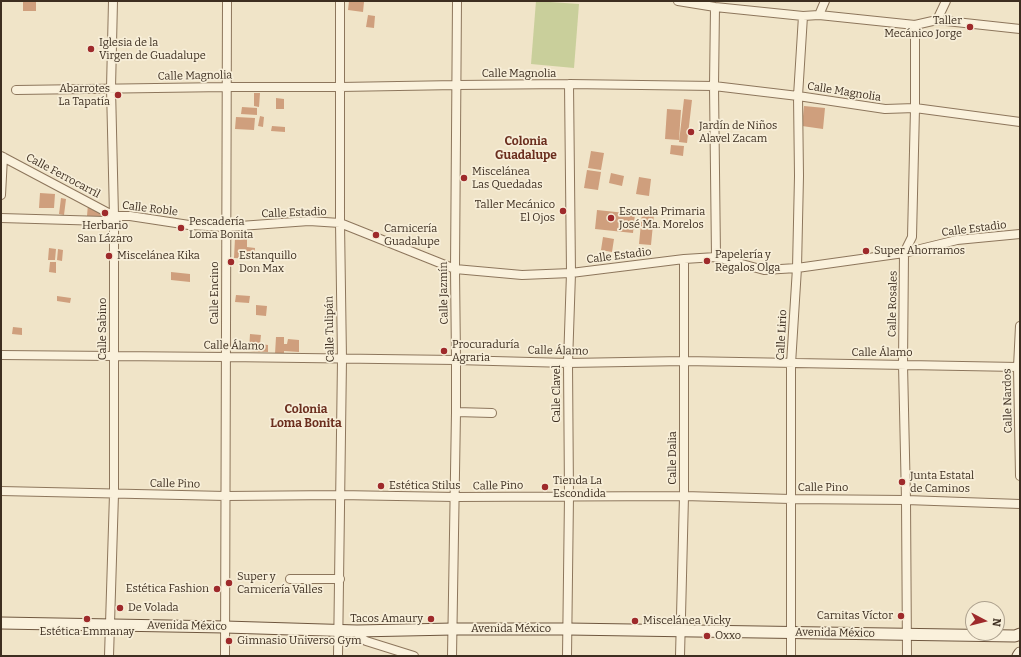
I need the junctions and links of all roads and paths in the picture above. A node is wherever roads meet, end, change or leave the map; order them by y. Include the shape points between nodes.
1 (112, 1) edge
2 (227, 1) edge
3 (340, 1) edge
4 (457, 1) edge
5 (678, 1) edge
6 (826, 1) edge
7 (946, 1) edge
8 (699, 2) edge
9 (716, 7) junction
10 (819, 15) junction
11 (803, 16) junction
12 (937, 20) junction
13 (915, 25) junction
14 (1020, 29) edge
15 (569, 84) junction
16 (457, 85) junction
17 (714, 86) junction
18 (226, 87) junction
19 (340, 87) junction
20 (111, 88) junction
21 (16, 90) dead end
22 (798, 96) junction
23 (915, 108) junction
24 (1020, 122) edge
25 (2, 156) edge
26 (1, 195) edge
27 (114, 216) junction
28 (1, 218) edge
29 (340, 223) junction
30 (226, 227) junction
31 (1020, 234) edge
32 (904, 253) junction
33 (716, 257) junction
34 (684, 259) junction
35 (797, 268) junction
36 (454, 269) junction
37 (571, 273) junction
38 (1020, 326) edge
39 (1, 355) edge
40 (114, 356) junction
41 (226, 357) junction
42 (342, 359) junction
43 (456, 360) junction
44 (684, 361) junction
45 (568, 363) junction
46 (791, 364) junction
47 (903, 364) junction
48 (1018, 367) junction
49 (456, 412) junction
50 (492, 414) dead end
51 (1020, 476) edge
52 (1, 491) edge
53 (114, 494) junction
54 (340, 495) junction
55 (226, 496) junction
56 (569, 496) junction
57 (684, 496) junction
58 (455, 497) junction
59 (791, 499) junction
60 (906, 500) junction
61 (1020, 504) edge
62 (290, 579) dead end
63 (340, 579) junction
64 (1, 623) edge
65 (110, 624) junction
66 (225, 627) junction
67 (453, 629) junction
68 (568, 629) junction
69 (339, 630) junction
70 (357, 631) junction
71 (681, 631) junction
72 (791, 633) junction
73 (906, 634) junction
74 (1020, 634) edge
75 (1020, 653) edge
76 (109, 656) edge
77 (225, 656) edge
78 (338, 656) edge
79 (414, 656) edge
80 (452, 656) edge
81 (567, 656) edge
82 (680, 656) edge
83 (791, 656) edge
84 (907, 656) edge
85 (1018, 656) edge

1 - 20 street, Calle Sabino
2 - 18 street, Calle Encino
3 - 19 street, Calle Tulipán
4 - 16 street, Calle Jazmín
5 - 8 street
6 - 10 street
7 - 12 street
8 - 9 street
9 - 11 street
9 - 17 street
10 - 11 street
10 - 13 street
11 - 22 street, Calle Lirio
12 - 13 street
12 - 14 street
13 - 23 street, Calle Rosales
15 - 16 street, Calle Magnolia
15 - 17 street, Calle Magnolia
15 - 37 street, Calle Clavel
16 - 19 street, Calle Magnolia
16 - 36 street, Calle Jazmín
17 - 22 street, Calle Magnolia
17 - 33 street
18 - 19 street, Calle Magnolia
18 - 20 street, Calle Magnolia
18 - 30 street, Calle Encino
19 - 29 street, Calle Tulipán
20 - 21 street, Calle Magnolia
20 - 27 street, Calle Sabino
22 - 23 street, Calle Magnolia via 885,109
22 - 35 street, Calle Lirio via 800,176
23 - 24 street, Calle Magnolia
23 - 32 street, Calle Rosales via 912,237
25 - 26 street
25 - 27 street, Calle Ferrocarril
27 - 28 street, Calle Roble via 104,221
27 - 30 street, Calle Roble
27 - 40 street, Calle Sabino
29 - 30 street, Calle Estadio via 309,221
29 - 36 street, Calle Estadio
29 - 42 street, Calle Tulipán
30 - 41 street, Calle Encino
31 - 32 street, Calle Estadio via 958,240
32 - 35 street, Calle Estadio
32 - 47 street, Calle Rosales
33 - 34 street, Calle Estadio
33 - 35 street, Calle Estadio via 764,270
34 - 37 street, Calle Estadio
34 - 44 street, Calle Dalia
35 - 46 street, Calle Lirio
36 - 37 street, Calle Estadio via 522,275
36 - 43 street, Calle Jazmín
37 - 45 street, Calle Clavel
38 - 48 street, Calle Nardos
39 - 40 street, Calle Álamo
40 - 41 street, Calle Álamo
40 - 53 street, Calle Sabino
41 - 42 street, Calle Álamo
41 - 55 street, Calle Encino
42 - 43 street, Calle Álamo
42 - 54 street, Calle Tulipán
43 - 45 street, Calle Álamo
43 - 49 street, Calle Jazmín
44 - 45 street, Calle Álamo
44 - 46 street, Calle Álamo
44 - 57 street, Calle Dalia
45 - 56 street, Calle Clavel
46 - 47 street, Calle Álamo
46 - 59 street, Calle Lirio
47 - 48 street, Calle Álamo
47 - 60 street, Calle Rosales
48 - 51 street, Calle Nardos
49 - 50 street
49 - 58 street, Calle Jazmín
52 - 53 street, Calle Pino
53 - 55 street, Calle Pino
53 - 65 street, Calle Sabino
54 - 55 street, Calle Pino
54 - 58 street, Calle Pino
54 - 63 street, Calle Tulipán
55 - 66 street, Calle Encino
56 - 57 street, Calle Pino
56 - 58 street, Calle Pino
56 - 68 street, Calle Clavel
57 - 59 street, Calle Pino
57 - 71 street, Calle Dalia
58 - 67 street, Calle Jazmín
59 - 60 street, Calle Pino
59 - 72 street, Calle Lirio
60 - 61 street, Calle Pino
60 - 73 street, Calle Rosales
62 - 63 street
63 - 69 street, Calle Tulipán
64 - 65 street, Avenida México
65 - 66 street, Avenida México
65 - 76 street, Calle Sabino
66 - 69 street, Avenida México
66 - 77 street, Calle Encino
67 - 68 street, Avenida México
67 - 70 street, Avenida México
67 - 80 street, Calle Jazmín
68 - 71 street, Avenida México
68 - 81 street, Calle Clavel
69 - 70 street, Avenida México
69 - 78 street, Calle Tulipán
70 - 79 street via 366,641
71 - 72 street, Avenida México
71 - 82 street, Calle Dalia
72 - 73 street, Avenida México
72 - 83 street, Calle Lirio
73 - 74 street, Avenida México
73 - 84 street, Calle Rosales
75 - 85 street

